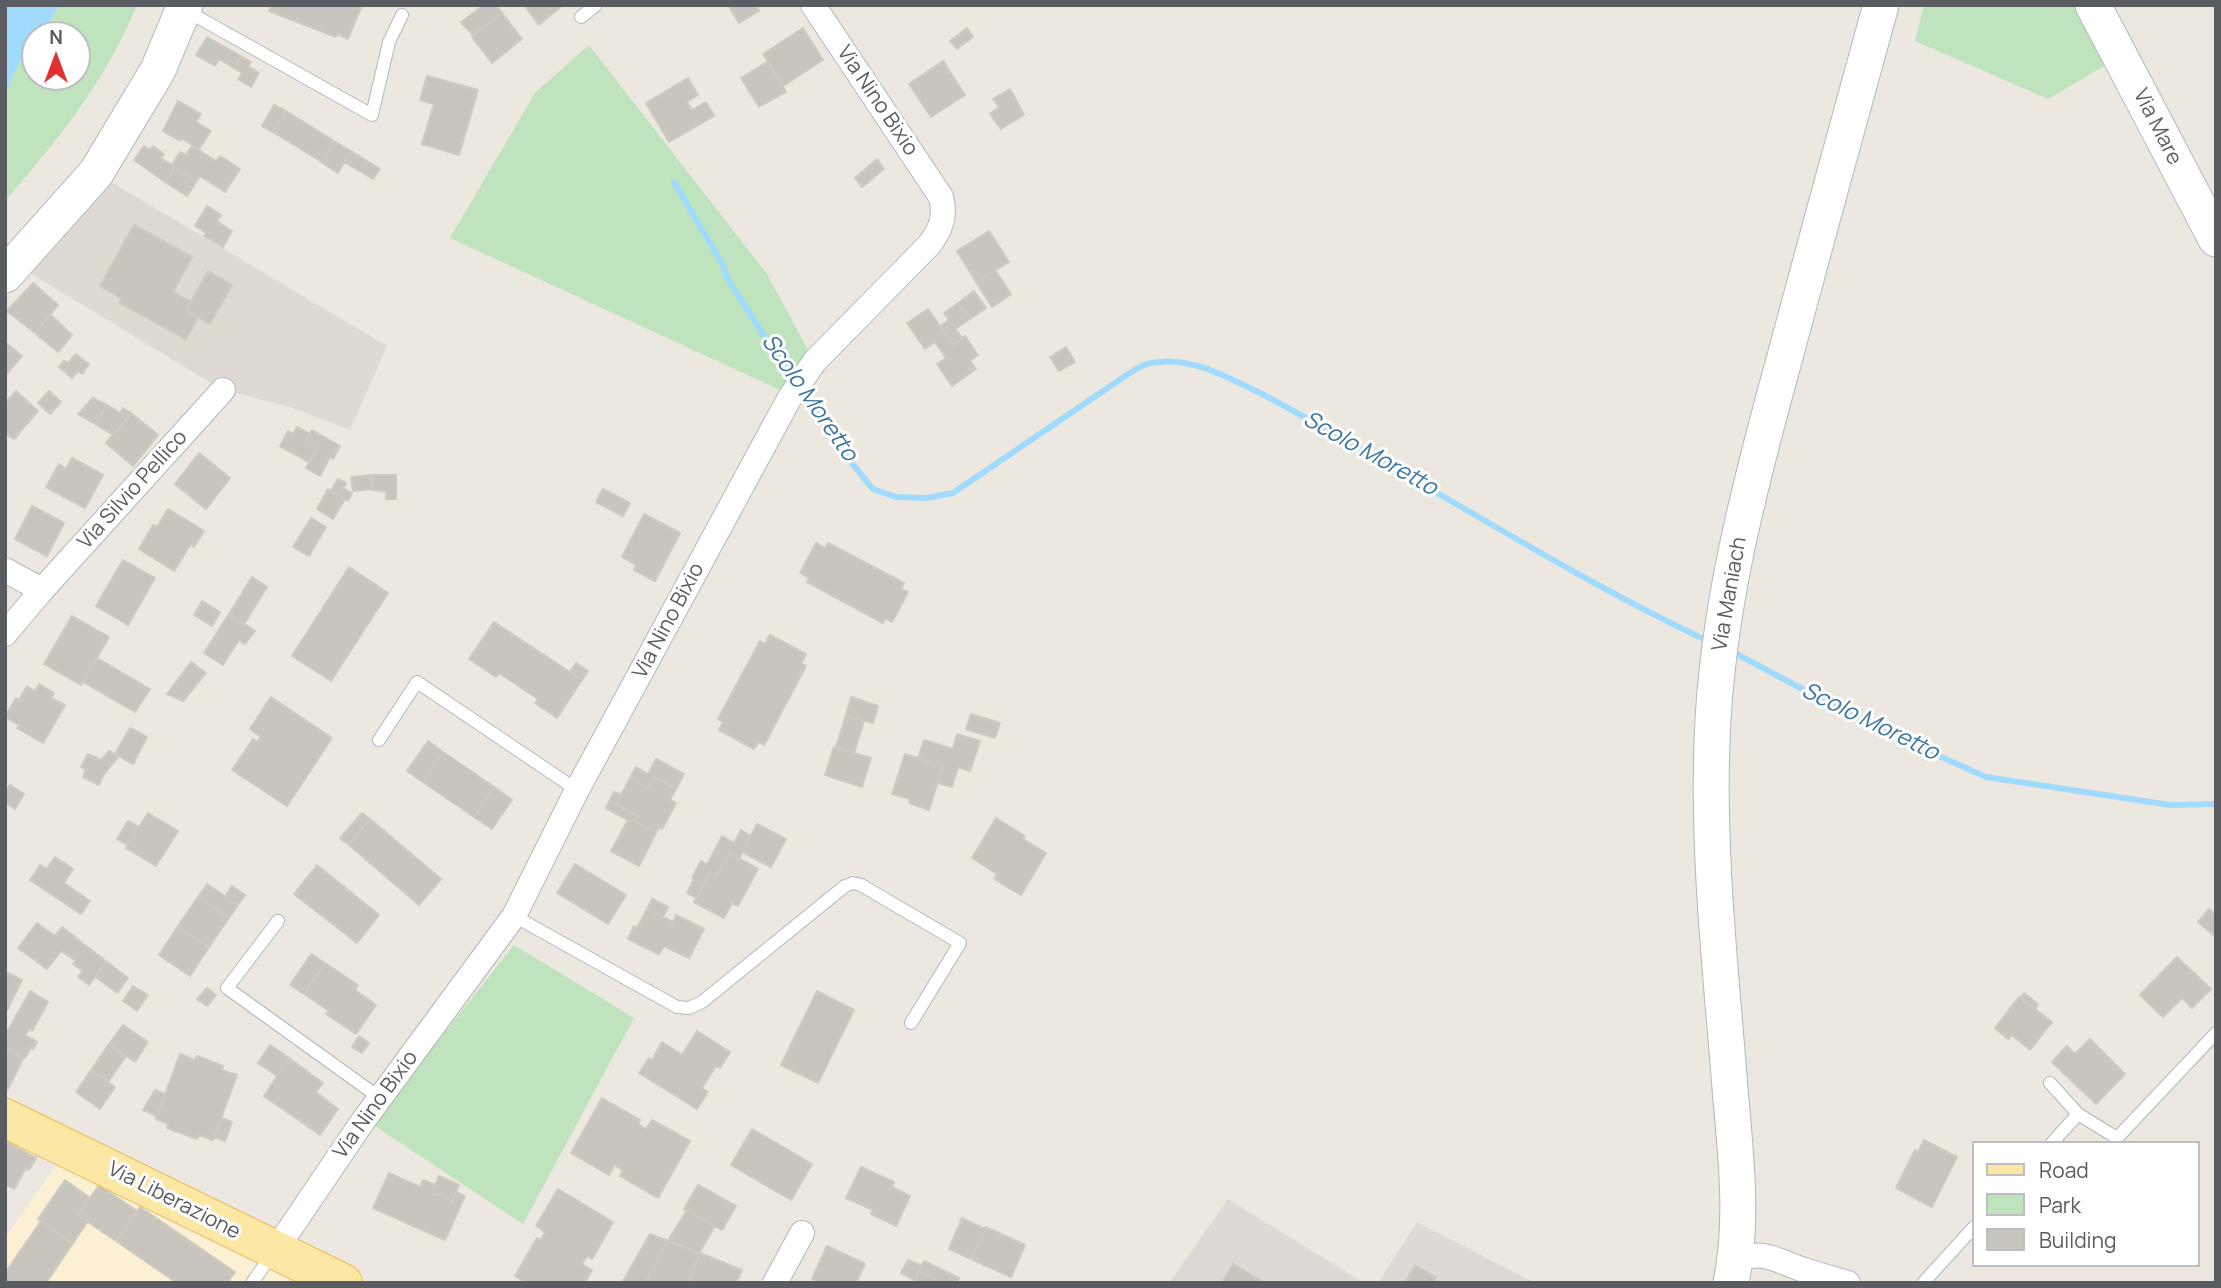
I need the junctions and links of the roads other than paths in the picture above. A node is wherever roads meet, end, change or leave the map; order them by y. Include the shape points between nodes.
1 (596, 5) edge
2 (813, 5) edge
3 (1881, 5) edge
4 (184, 7) edge
5 (2096, 8) edge
6 (402, 15) dead end
7 (581, 16) dead end
8 (2216, 239) edge
9 (5, 275) edge
10 (223, 390) dead end
11 (5, 570) edge
12 (42, 590) junction
13 (5, 634) edge
14 (379, 740) dead end
15 (577, 790) junction
16 (514, 916) junction
17 (278, 920) dead end
18 (911, 1023) dead end
19 (2216, 1033) edge
20 (2050, 1083) dead end
21 (380, 1098) junction
22 (2078, 1114) junction
23 (5, 1118) edge
24 (2054, 1141) edge
25 (1738, 1200) junction
26 (1972, 1229) edge
27 (802, 1233) dead end
28 (275, 1251) junction
29 (1774, 1257) junction
30 (1735, 1275) edge
31 (252, 1283) edge
32 (343, 1283) edge
33 (775, 1283) edge
34 (1848, 1283) edge
35 (1923, 1283) edge

1 - 7 lane
2 - 15 street, Via Nino Bixio via 941,197 943,224 929,245 815,361 789,399
3 - 25 main road, Via Maniach via 1763,434 1735,553 1717,671 1712,855
4 - 6 lane via 372,115 389,42
4 - 9 main road via 158,70 96,173
5 - 8 main road, Via Mare
10 - 12 street, Via Silvio Pellico
11 - 12 street
12 - 13 street, Via Silvio Pellico
14 - 15 lane via 417,682
15 - 16 street, Via Nino Bixio
16 - 18 lane via 677,1007 689,1008 845,886 861,885 960,943
16 - 21 street, Via Nino Bixio
17 - 21 lane via 227,988
19 - 22 lane via 2117,1138
20 - 22 lane
21 - 28 street, Via Nino Bixio
22 - 24 lane
23 - 28 main road, Via Liberazione
25 - 29 street, Via Maniach via 1756,1238
25 - 30 main road, Via Maniach
26 - 35 lane
27 - 33 street
28 - 31 lane
28 - 32 main road, Via Liberazione
29 - 30 street, Via Maniach via 1754,1255
29 - 34 street, Via Maniach

